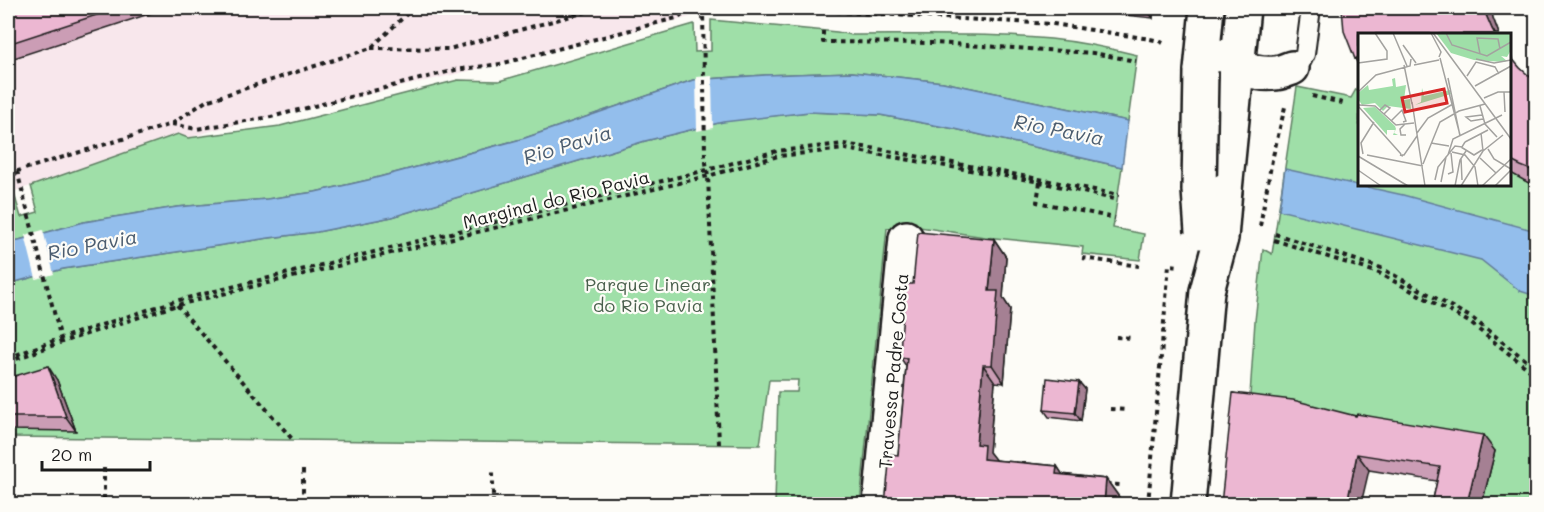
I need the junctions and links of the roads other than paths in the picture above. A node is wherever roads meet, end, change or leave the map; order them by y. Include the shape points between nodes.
1 (1207, 8) edge
2 (1220, 8) edge
3 (1243, 8) edge
4 (1311, 8) edge
5 (1237, 71) junction
6 (1299, 81) joint
7 (1211, 235) junction
8 (906, 238) dead end
9 (880, 504) edge
10 (1188, 504) edge

1 - 7 main road, bridge via 1201,71 1199,190
2 - 5 main road via 1216,50
3 - 5 main road
4 - 6 lane
5 - 6 main road via 1273,73
5 - 7 main road, bridge
7 - 10 main road
8 - 9 main road, Travessa Padre Costa

